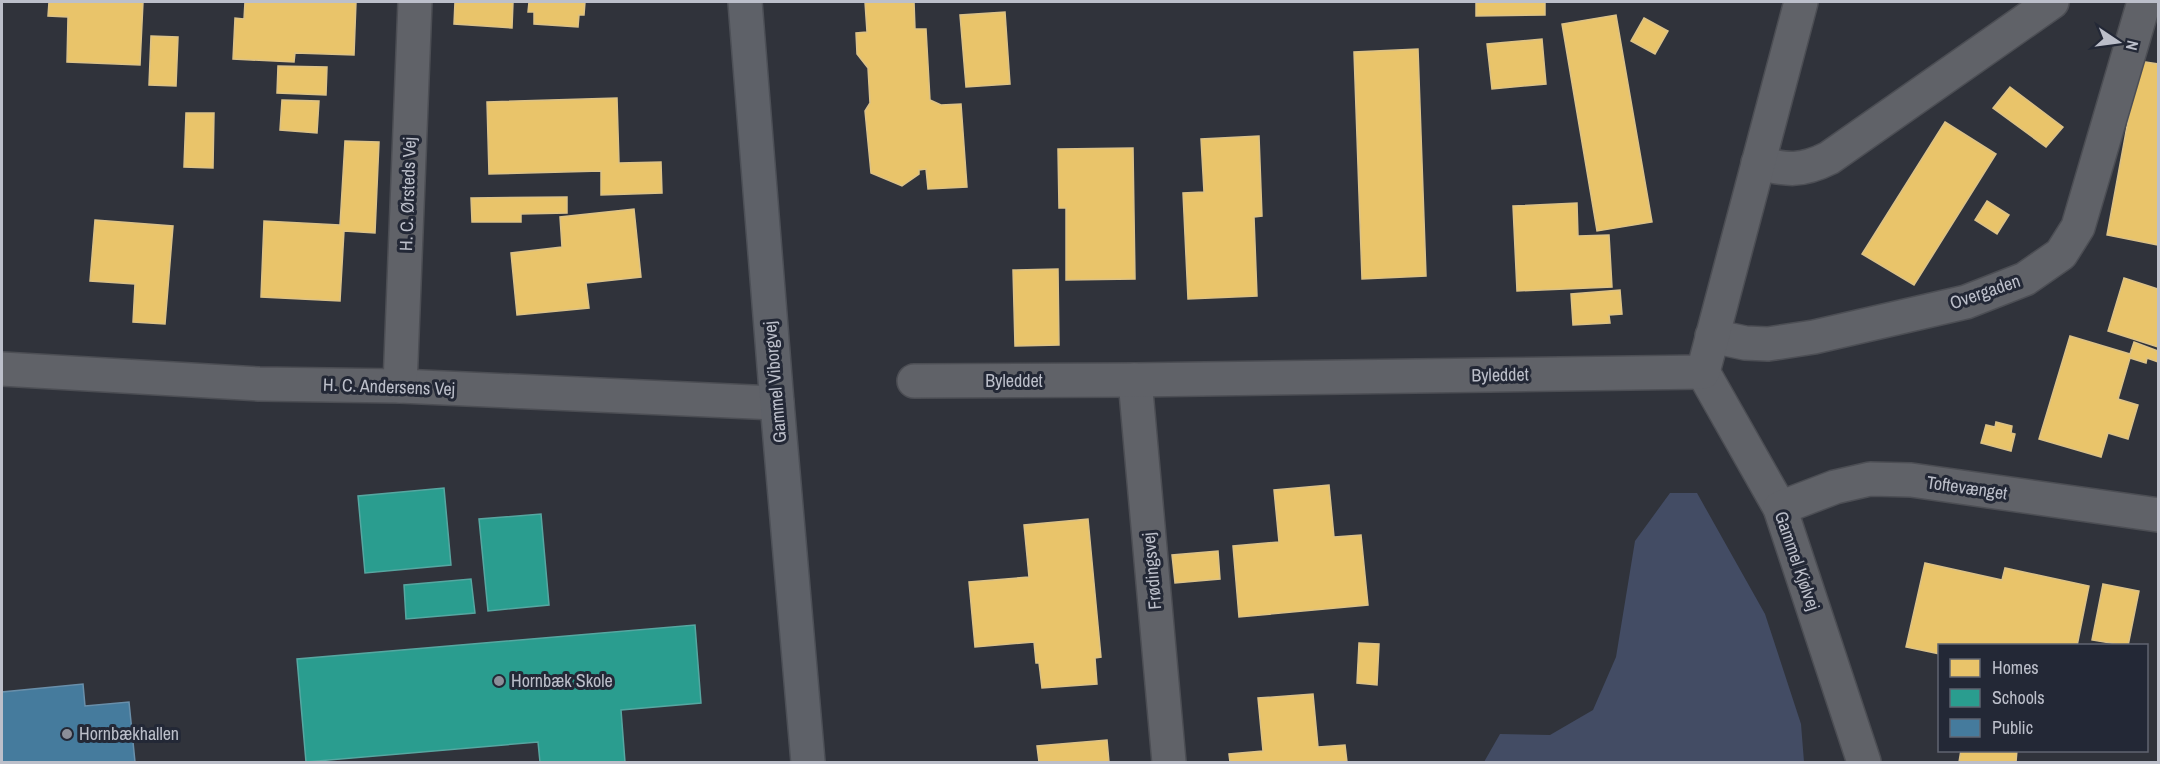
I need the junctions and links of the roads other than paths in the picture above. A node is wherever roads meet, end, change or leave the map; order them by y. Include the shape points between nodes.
1 (415, 2) edge
2 (745, 2) edge
3 (1801, 2) edge
4 (2052, 2) edge
5 (2144, 2) edge
6 (1758, 163) junction
7 (1712, 336) junction
8 (2, 369) edge
9 (1703, 372) junction
10 (915, 381) dead end
11 (1136, 381) junction
12 (400, 386) junction
13 (777, 403) junction
14 (1780, 508) junction
15 (2158, 515) edge
16 (808, 762) edge
17 (1169, 762) edge
18 (1864, 762) edge

1 - 12 street, H. C. Ørsteds Vej
2 - 13 main road, Gammel Viborgvej
3 - 6 street
4 - 6 street via 1829,158 1801,169 1786,170
5 - 7 street, Overgaden via 2078,227 2061,254 2025,279 1966,302 1768,344
6 - 7 street
7 - 9 street
8 - 12 street, H. C. Andersens Vej via 259,384
9 - 11 street, Byleddet
9 - 14 street, Gammel Kjølvej
10 - 11 street, Byleddet
11 - 17 street, Frødingsvej
12 - 13 street, H. C. Andersens Vej
13 - 16 main road, Gammel Viborgvej
14 - 15 street, Toftevænget via 1834,487 1870,479 1911,480
14 - 18 street, Gammel Kjølvej

